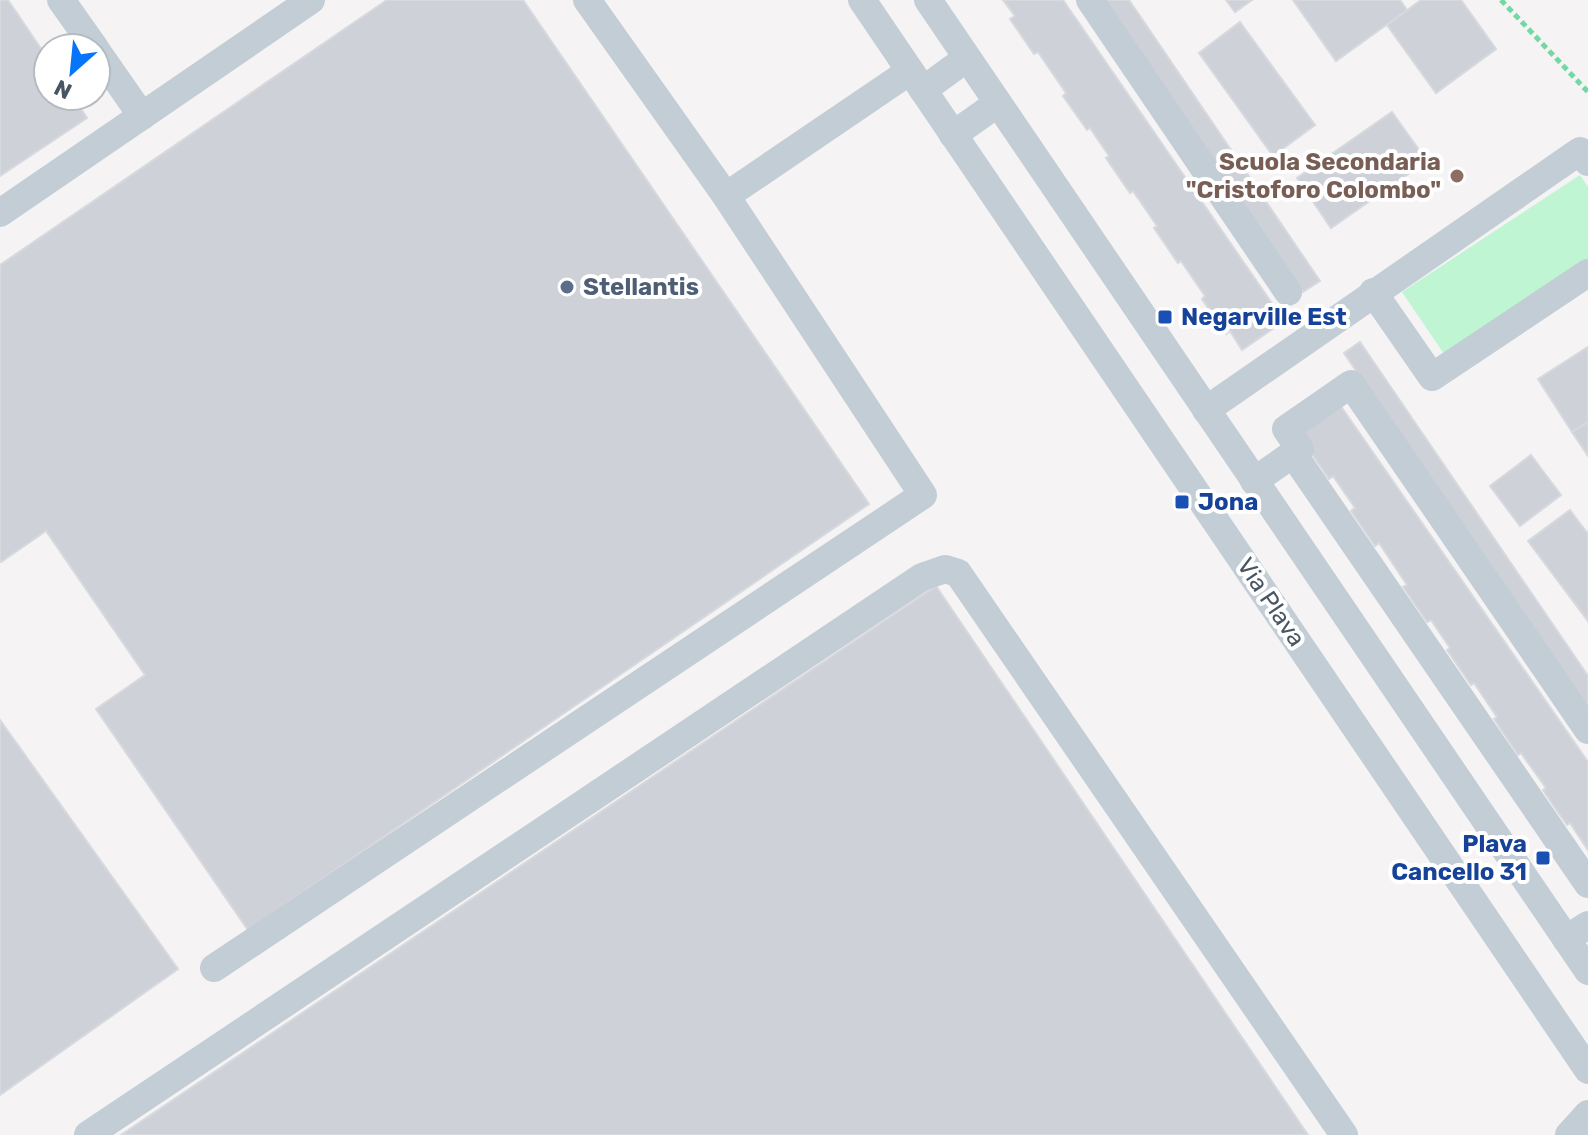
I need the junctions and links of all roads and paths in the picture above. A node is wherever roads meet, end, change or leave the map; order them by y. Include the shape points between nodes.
1 (61, 0) edge
2 (311, 0) edge
3 (587, 0) edge
4 (862, 0) edge
5 (928, 0) edge
6 (1090, 0) edge
7 (1501, 0) edge
8 (83, 32) edge
9 (967, 58) junction
10 (112, 73) edge
11 (916, 80) junction
12 (1588, 92) edge
13 (998, 103) junction
14 (142, 116) junction
15 (953, 135) junction
16 (1588, 162) edge
17 (726, 196) junction
18 (0, 213) edge
19 (1588, 273) edge
20 (1288, 292) dead end
21 (1373, 292) junction
22 (1206, 410) junction
23 (1293, 454) junction
24 (1254, 481) junction
25 (1588, 730) edge
26 (1588, 884) edge
27 (1577, 932) edge
28 (214, 968) dead end
29 (1588, 971) edge
30 (1588, 1070) edge
31 (1588, 1114) edge
32 (88, 1135) edge
33 (1344, 1135) edge
34 (1569, 1135) edge

1 - 8 street
2 - 14 street
3 - 17 street
4 - 11 street, Via Plava
5 - 9 street
6 - 20 street
7 - 12 path
9 - 11 street
9 - 13 street
10 - 14 street
11 - 15 street, Via Plava
11 - 17 street
13 - 15 street
13 - 22 street
14 - 18 street
15 - 30 street, Via Plava
16 - 21 street via 1580,151
17 - 28 street via 923,495
19 - 21 street via 1432,377
21 - 22 street
22 - 24 street
23 - 24 street
23 - 25 street via 1300,449 1286,429 1351,384
23 - 26 street
24 - 27 street
27 - 29 street
31 - 34 street
32 - 33 street via 922,577 945,569 958,573

